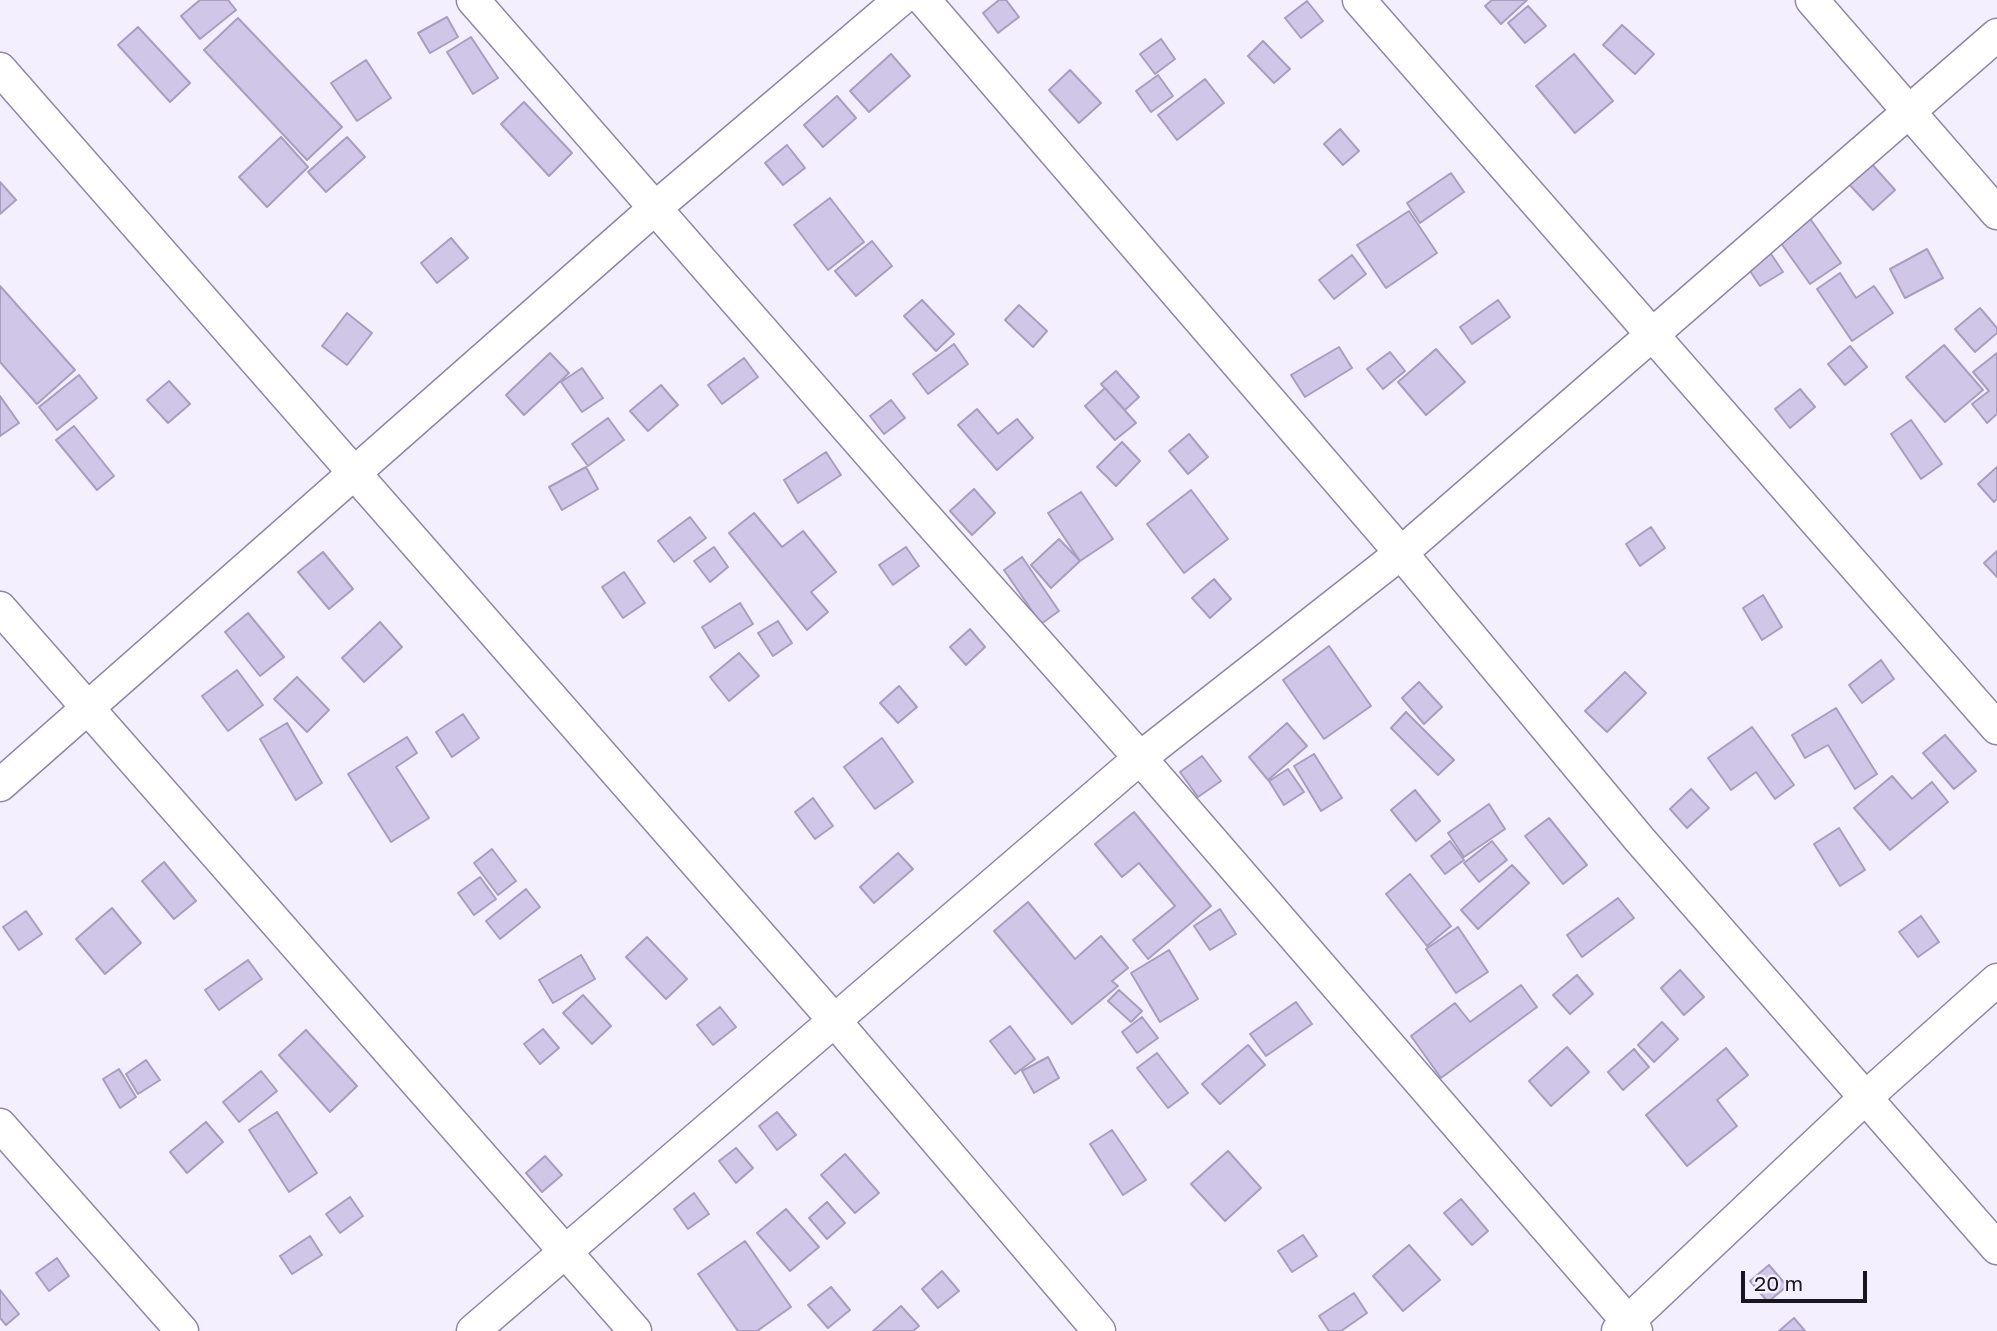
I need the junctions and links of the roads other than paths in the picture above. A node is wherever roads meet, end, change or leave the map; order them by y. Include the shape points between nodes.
1 (473, 0) edge
2 (900, 0) edge
3 (923, 0) edge
4 (1359, 0) edge
5 (1812, 0) edge
6 (1997, 35) edge
7 (0, 69) edge
8 (1910, 112) junction
9 (654, 209) junction
10 (1997, 213) edge
11 (1653, 336) junction
12 (354, 471) junction
13 (1401, 553) junction
14 (0, 608) edge
15 (86, 707) junction
16 (1997, 728) edge
17 (1140, 758) junction
18 (0, 785) edge
19 (1997, 980) edge
20 (834, 1020) junction
21 (1865, 1098) junction
22 (0, 1125) edge
23 (1997, 1248) edge
24 (567, 1252) junction
25 (1628, 1328) edge
26 (183, 1331) edge
27 (474, 1331) edge
28 (635, 1331) edge
29 (1099, 1331) edge

1 - 9 street
2 - 9 street
3 - 13 street
4 - 11 street
5 - 8 street
6 - 8 street
7 - 12 street
8 - 10 street
8 - 11 street
9 - 12 street
9 - 17 street
11 - 13 street
11 - 16 street
12 - 15 street
12 - 20 street
13 - 17 street
13 - 21 street via 1640,840
14 - 15 street
15 - 18 street
15 - 24 street
17 - 20 street
17 - 25 street
19 - 21 street
20 - 24 street
20 - 29 street
21 - 23 street
21 - 25 street
22 - 26 street
24 - 27 street
24 - 28 street

